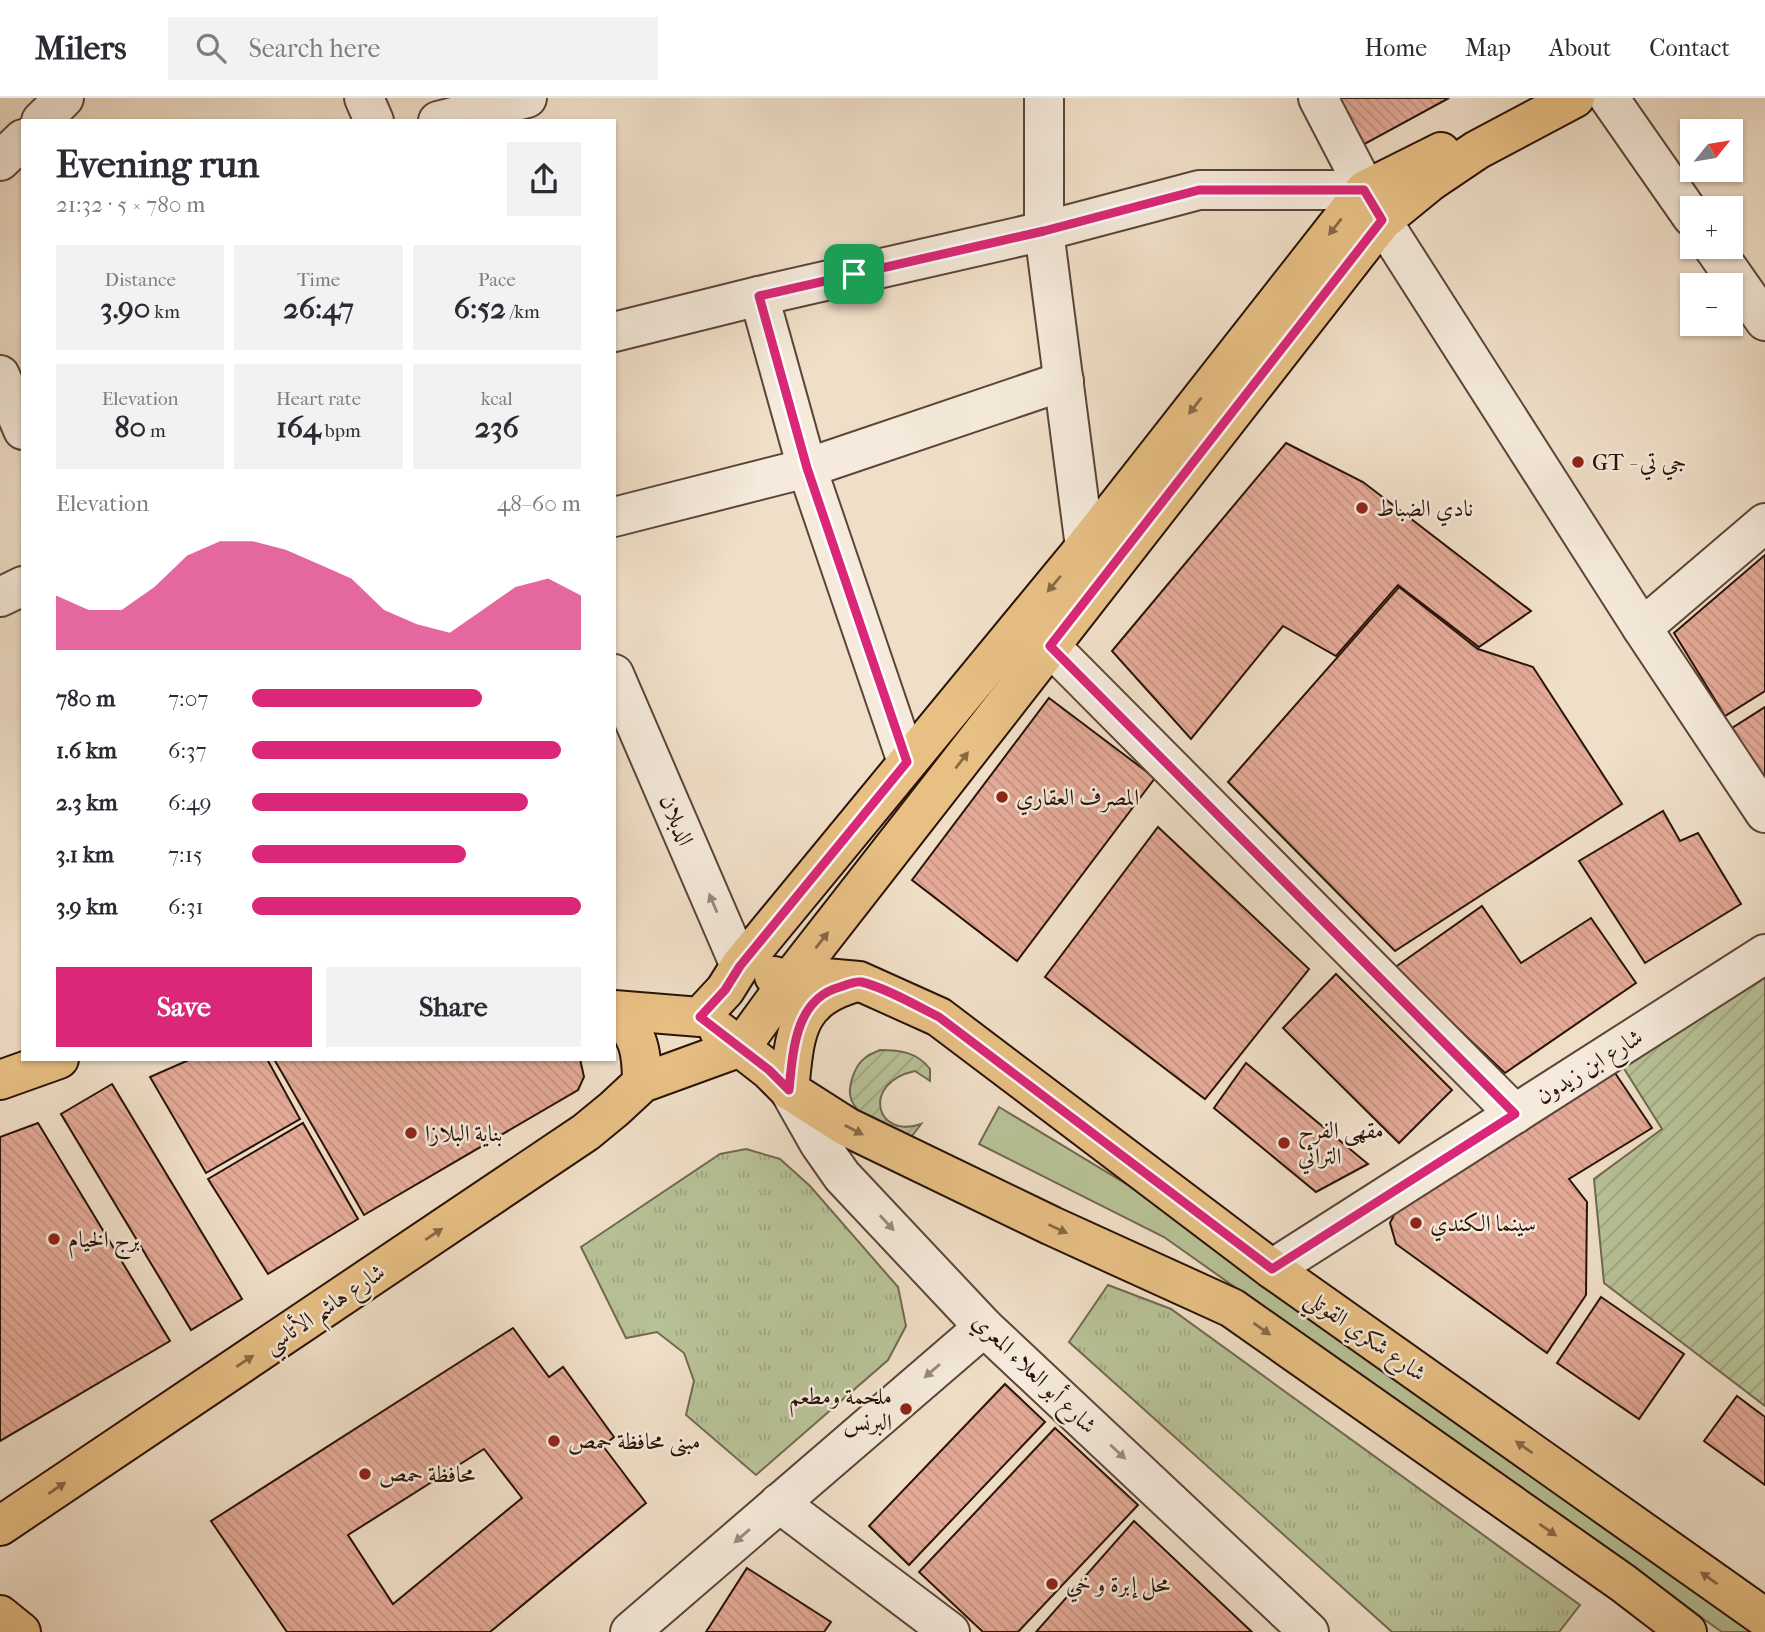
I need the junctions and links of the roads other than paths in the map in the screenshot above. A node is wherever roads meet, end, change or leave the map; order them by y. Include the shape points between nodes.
1 (64, 98) edge
2 (364, 98) edge
3 (527, 98) edge
4 (1044, 98) edge
5 (1318, 98) edge
6 (1534, 98) edge
7 (1575, 98) edge
8 (1609, 98) edge
9 (43, 119) edge
10 (373, 119) edge
11 (446, 119) edge
12 (21, 141) edge
13 (0, 161) edge
14 (1680, 200) edge
15 (1373, 205) junction
16 (1044, 231) junction
17 (1721, 259) edge
18 (759, 296) junction
19 (1765, 321) edge
20 (616, 332) edge
21 (1064, 381) junction
22 (807, 468) junction
23 (616, 516) edge
24 (1765, 523) edge
25 (1085, 547) junction
26 (21, 587) edge
27 (0, 597) edge
28 (1643, 628) junction
29 (1050, 646) junction
30 (616, 679) edge
31 (907, 762) junction
32 (1765, 813) edge
33 (1765, 954) edge
34 (740, 966) junction
35 (789, 981) junction
36 (859, 981) junction
37 (616, 1011) edge
38 (616, 1013) edge
39 (700, 1017) junction
40 (741, 1047) junction
41 (53, 1061) edge
42 (0, 1080) edge
43 (642, 1083) junction
44 (789, 1090) junction
45 (1515, 1114) junction
46 (1272, 1269) junction
47 (984, 1327) junction
48 (779, 1503) junction
49 (0, 1527) edge
50 (0, 1615) edge
51 (913, 1618) edge
52 (1765, 1618) edge
53 (21, 1632) edge
54 (630, 1632) edge
55 (950, 1632) edge
56 (1309, 1632) edge
57 (1687, 1632) edge

1 - 9 street
2 - 10 street
3 - 11 street
4 - 16 street
5 - 15 street
6 - 15 main road via 1426,161
7 - 15 main road via 1477,150 1431,181
8 - 14 street
12 - 13 street
15 - 16 street via 1199,190
15 -> 25 main road
15 - 28 street
15 - 29 main road
16 - 18 street
16 - 21 street
17 - 19 street
18 - 20 street
18 - 22 street
21 - 22 street
21 - 25 street
22 - 23 street
22 - 31 street
24 - 28 street
25 -> 31 main road
26 - 27 street
28 - 32 street
35 -> 29 main road
29 - 45 street
34 -> 30 street, الدبلان
31 - 34 main road
33 - 45 street, شارع ابن زيدون
34 - 35 main road, شارع شكري القوتلي
34 - 39 main road
35 - 36 main road, شارع شكري القوتلي
35 - 40 main road
36 - 44 main road via 834,988 813,1003 799,1026
36 - 46 main road, شارع شكري القوتلي via 939,1017
37 - 39 main road
38 - 43 main road via 638,1041
39 - 40 main road
40 - 43 main road
40 - 44 main road
41 - 42 main road
49 -> 43 main road, شارع هاشم الأتاسي via 586,1132
44 -> 47 street, شارع أبو العلاء المعري via 842,1176
44 -> 57 main road via 847,1127 1232,1308
45 - 46 street, شارع ابن زيدون
52 -> 46 main road, شارع شكري القوتلي
47 -> 48 street
47 -> 56 street, شارع أبو العلاء المعري
48 - 51 street
48 -> 54 street
50 - 53 main road
51 - 55 street

